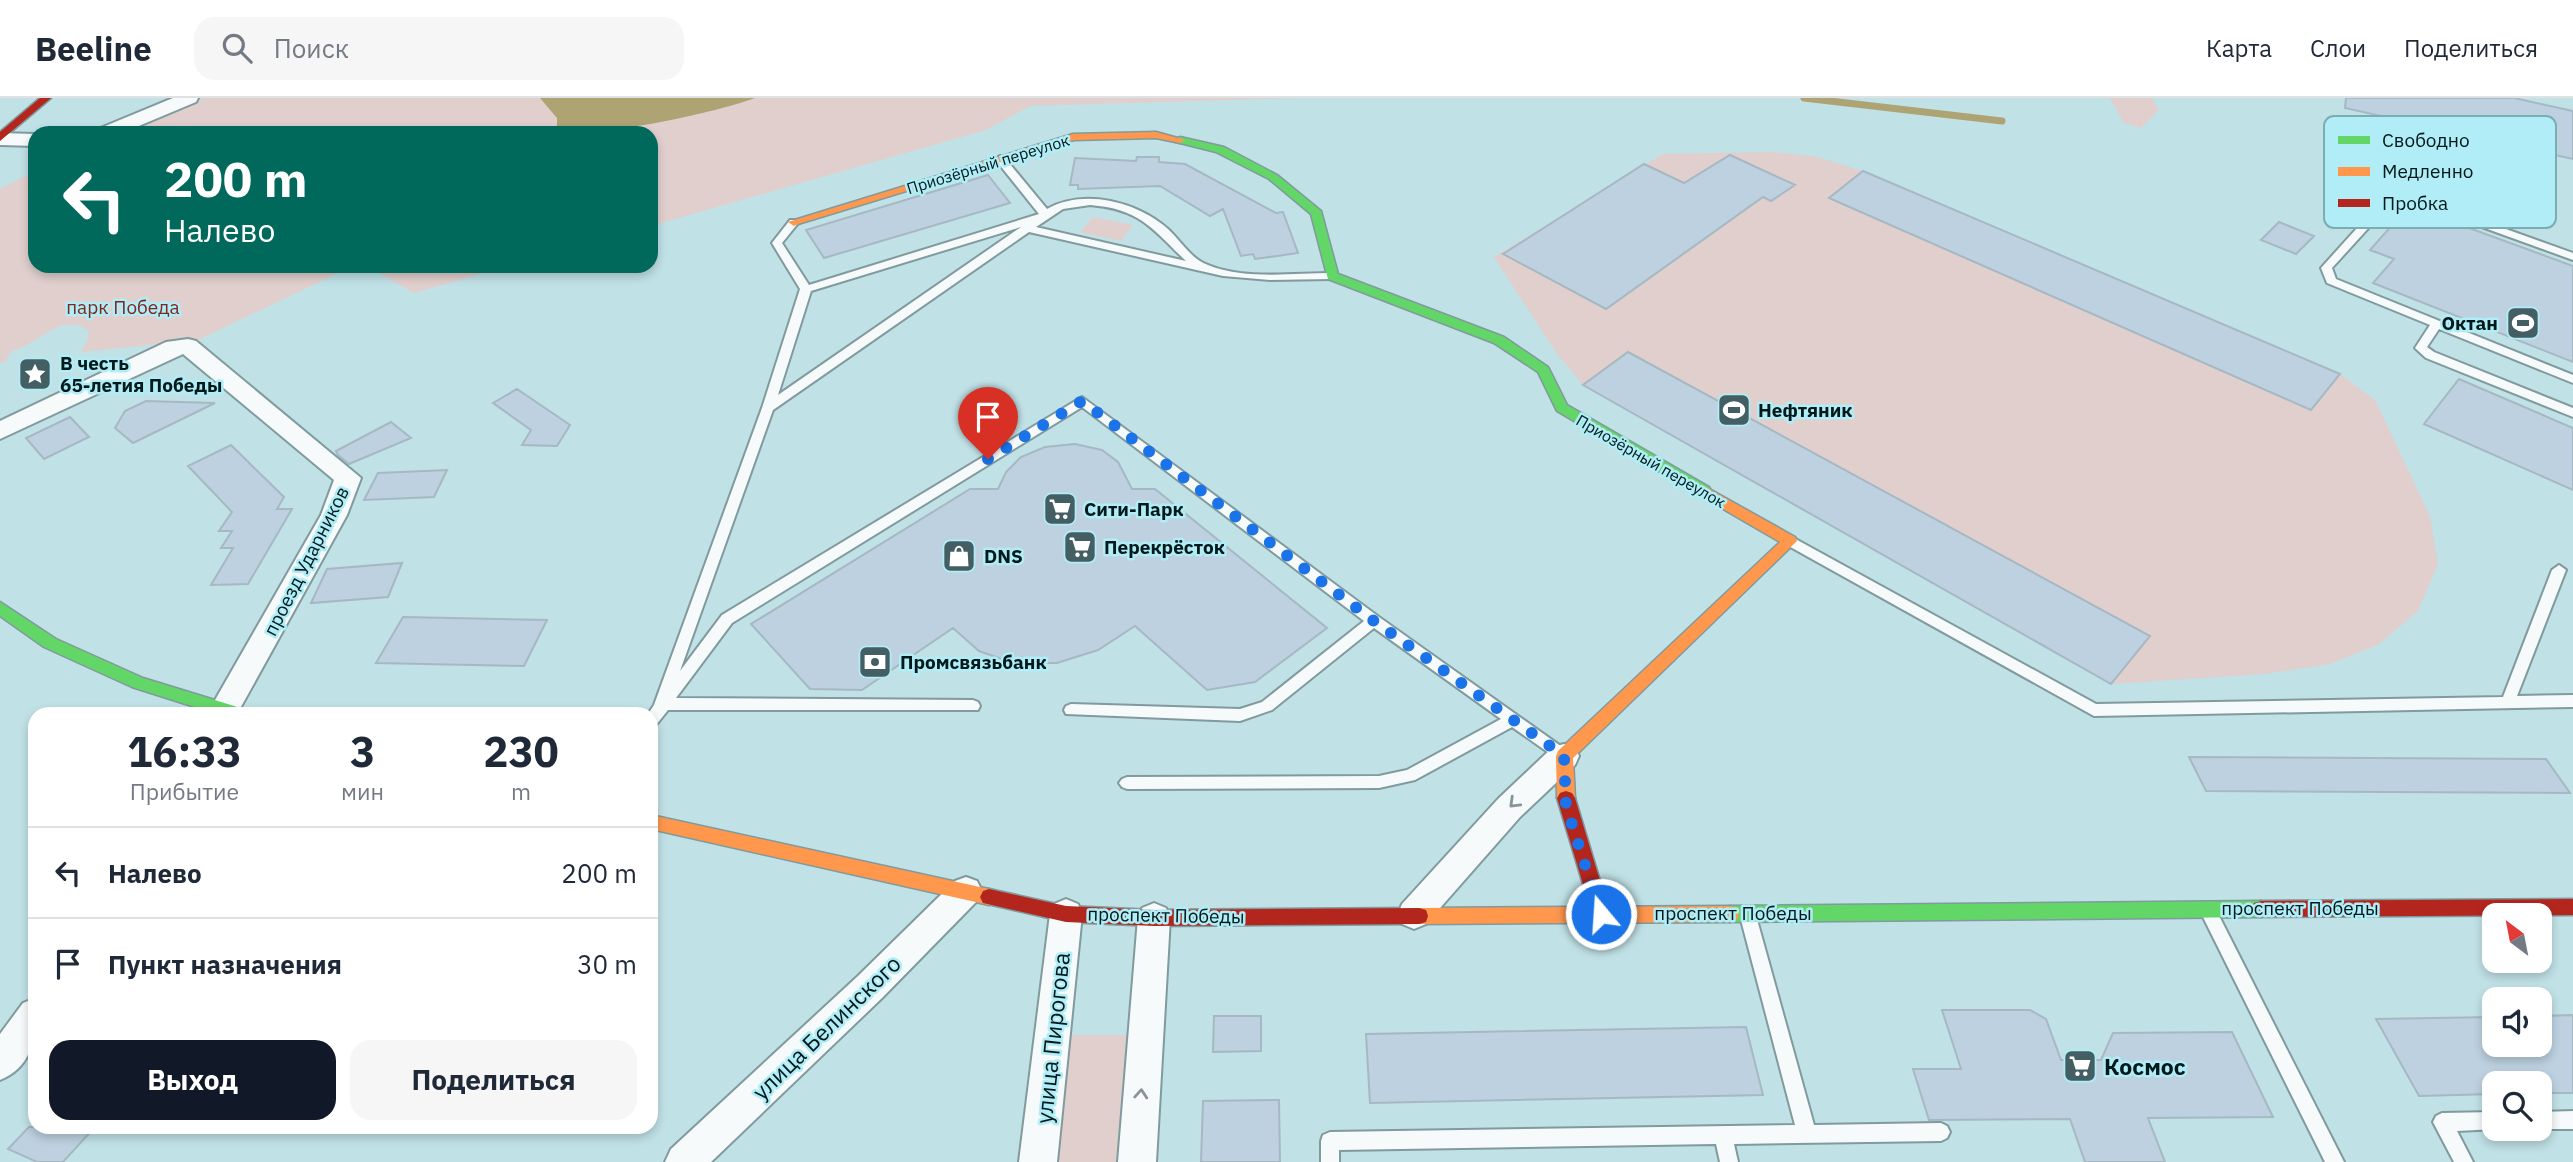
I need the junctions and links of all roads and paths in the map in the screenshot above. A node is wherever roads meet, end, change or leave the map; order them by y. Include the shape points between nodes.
1 (46, 98) edge
2 (190, 98) edge
3 (122, 126) edge
4 (0, 138) edge
5 (28, 140) edge
6 (1000, 159) junction
7 (1046, 215) junction
8 (794, 222) joint
9 (1027, 228) junction
10 (2363, 228) edge
11 (2493, 228) edge
12 (2573, 257) edge
13 (1205, 269) junction
14 (1332, 276) junction
15 (806, 289) junction
16 (2438, 324) junction
17 (2573, 379) edge
18 (768, 408) junction
19 (2573, 413) edge
20 (0, 430) edge
21 (1790, 541) junction
22 (2559, 570) dead end
23 (0, 608) edge
24 (1374, 621) junction
25 (2573, 701) edge
26 (2508, 702) junction
27 (662, 704) junction
28 (972, 706) dead end
29 (210, 707) edge
30 (231, 707) edge
31 (658, 710) edge
32 (1071, 710) dead end
33 (1513, 720) junction
34 (1564, 756) junction
35 (1127, 783) dead end
36 (658, 824) edge
37 (965, 891) junction
38 (2573, 907) edge
39 (2207, 909) junction
40 (1748, 913) junction
41 (1066, 914) junction
42 (1414, 914) junction
43 (1601, 914) junction
44 (1154, 918) junction
45 (28, 1024) edge
46 (0, 1063) edge
47 (2573, 1120) edge
48 (2482, 1121) edge
49 (2552, 1121) edge
50 (1941, 1132) dead end
51 (1807, 1134) junction
52 (1723, 1135) junction
53 (684, 1162) edge
54 (1038, 1162) edge
55 (1137, 1162) edge
56 (1330, 1162) edge
57 (1729, 1162) edge
58 (2335, 1162) edge
59 (2464, 1162) edge

1 - 4 street
2 - 3 street
4 - 5 street
6 - 7 lane
6 - 8 street, Приозёрный переулок
6 - 14 street, Приозёрный переулок via 1073,137 1156,135 1220,149 1273,177 1317,213
7 - 9 lane
7 - 13 lane via 1061,206 1125,207 1140,213
7 - 15 lane
8 - 15 lane via 777,243
9 - 13 lane
9 - 18 lane
10 - 16 lane via 2326,268 2331,281
11 - 12 lane
13 - 14 lane
14 - 21 street, Приозёрный переулок via 1499,340 1543,370 1562,408
15 - 18 lane
16 - 17 lane
16 - 19 lane via 2421,348 2430,355
18 - 27 lane
20 - 30 street, проезд Ударников via 174,346 188,346 348,478 334,515
21 - 26 lane via 2094,710
21 - 34 street
22 - 26 lane
23 - 29 street via 50,643 138,683
24 - 27 lane via 1082,401 727,619
24 - 32 lane via 1267,706 1240,715
24 - 33 lane
25 - 26 lane
27 - 28 lane
27 - 31 lane
33 - 34 lane
33 - 35 lane via 1409,776 1379,782
34 -> 42 street via 1509,808
34 - 43 street via 1566,806
36 - 37 street, проспект Победы
37 - 41 street, проспект Победы
37 - 53 street, улица Белинского
38 - 39 street, проспект Победы
39 - 40 street, проспект Победы
39 - 58 lane
40 - 43 street, проспект Победы
40 - 51 lane
41 - 44 street, проспект Победы
41 - 54 street, улица Пирогова
42 - 43 street, проспект Победы
42 - 44 street, проспект Победы
55 -> 44 street
45 - 46 street
47 - 49 lane
48 - 59 lane via 2442,1122
50 - 51 lane
51 - 52 lane
52 - 56 lane via 1330,1142
52 - 57 lane

